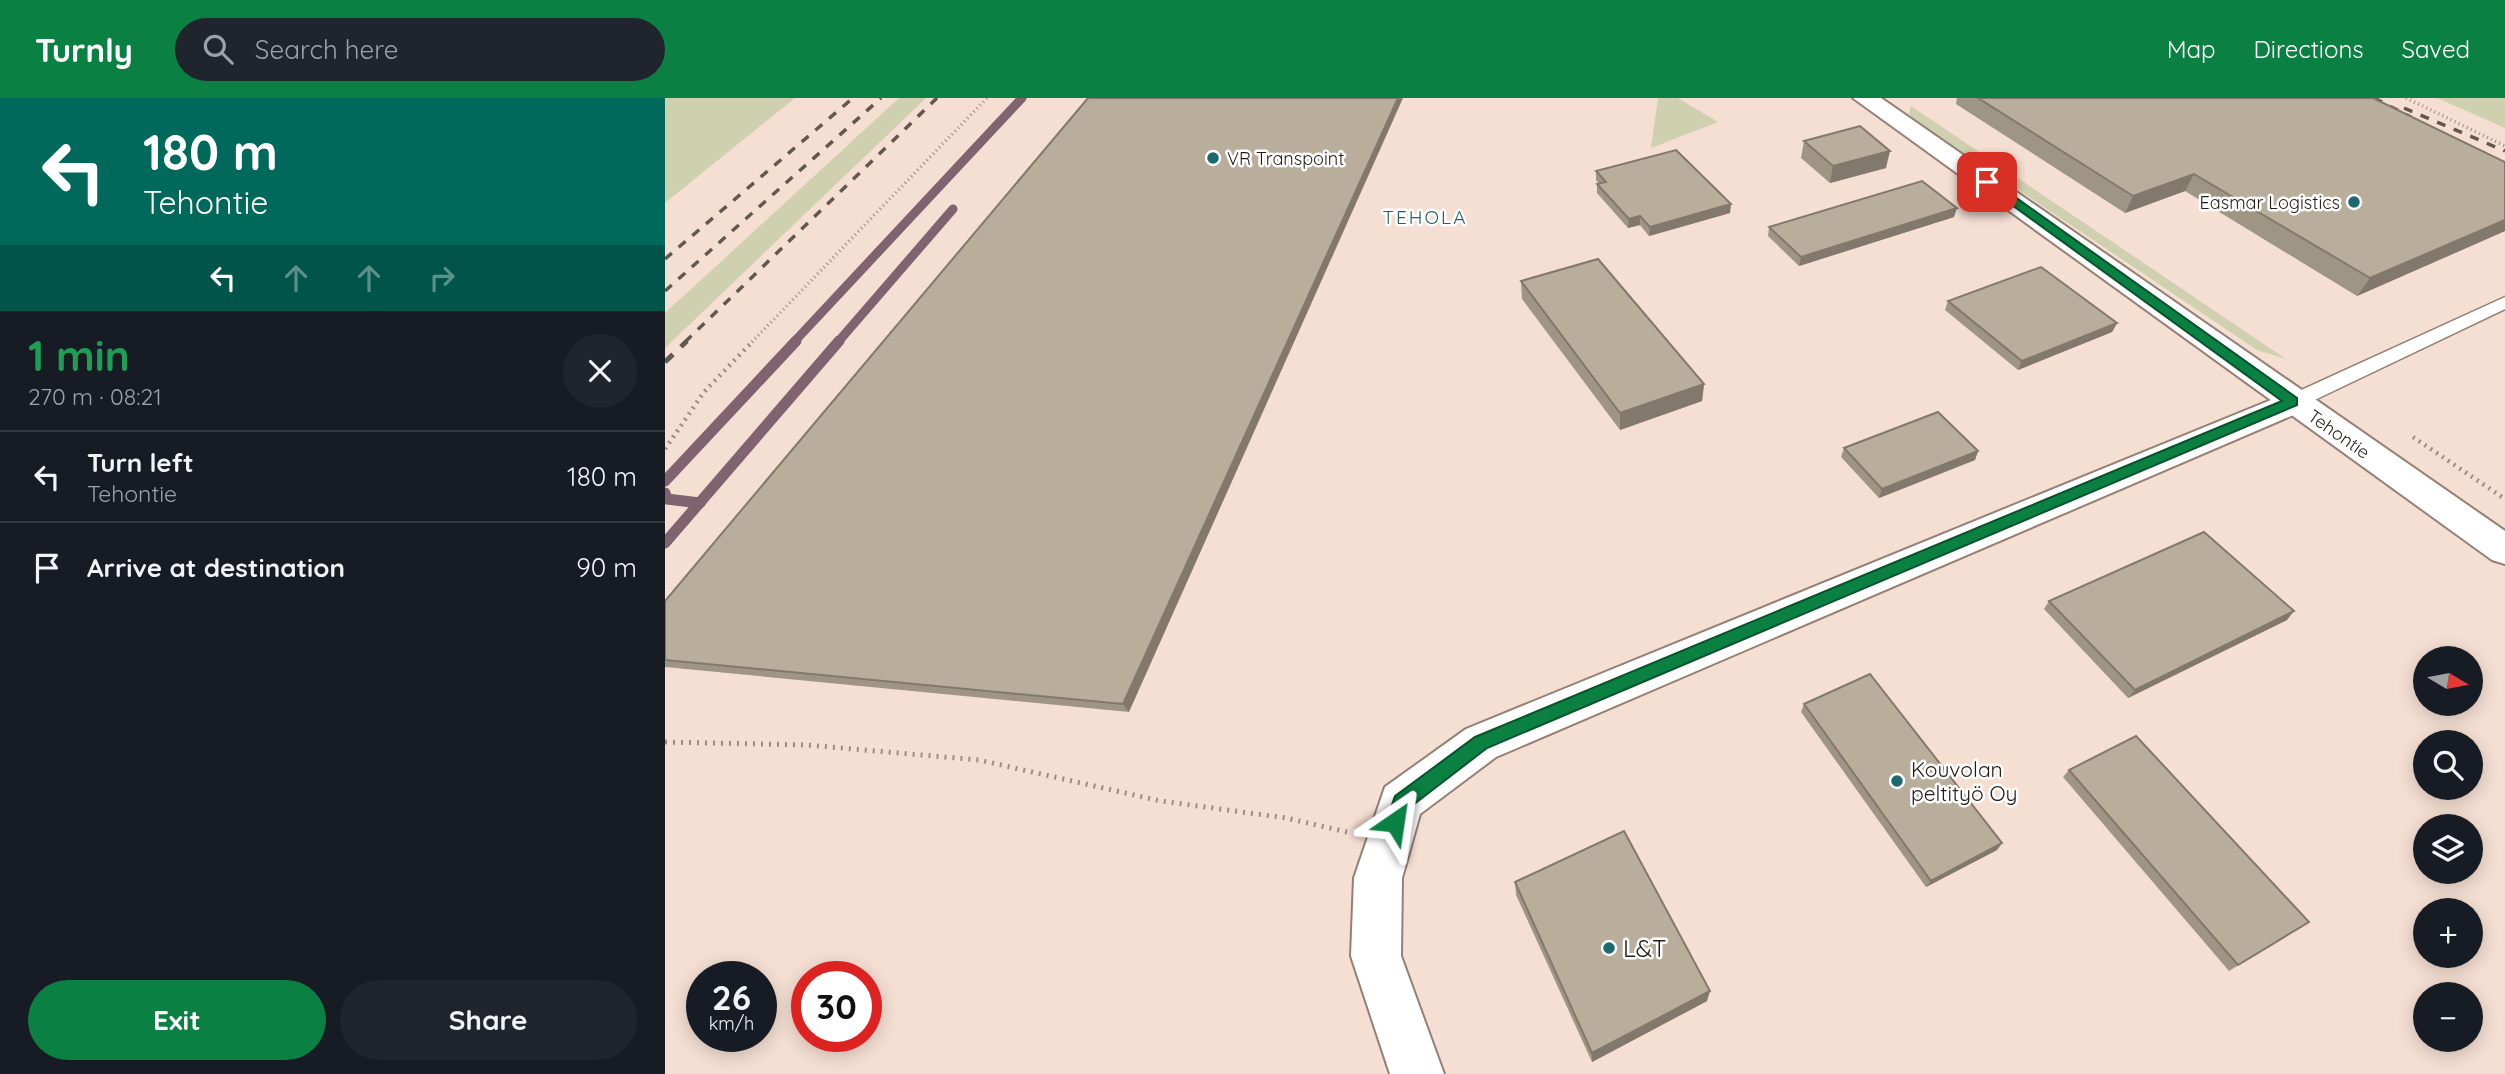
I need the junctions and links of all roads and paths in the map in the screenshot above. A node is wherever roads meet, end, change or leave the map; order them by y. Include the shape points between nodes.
1 (987, 98) edge
2 (1865, 98) edge
3 (2406, 98) edge
4 (2505, 146) edge
5 (2505, 302) edge
6 (2293, 402) junction
7 (665, 449) edge
8 (2505, 550) edge
9 (665, 741) edge
10 (1389, 841) junction
11 (1417, 1074) edge

1 - 7 path via 769,326 707,384
2 - 6 street, Tehontie
3 - 4 path
5 - 6 lane
6 - 8 street, Tehontie
6 - 10 street via 1481,743 1401,802
9 - 10 path via 807,745 979,760 1161,801 1286,818
10 - 11 street via 1378,878 1376,956

